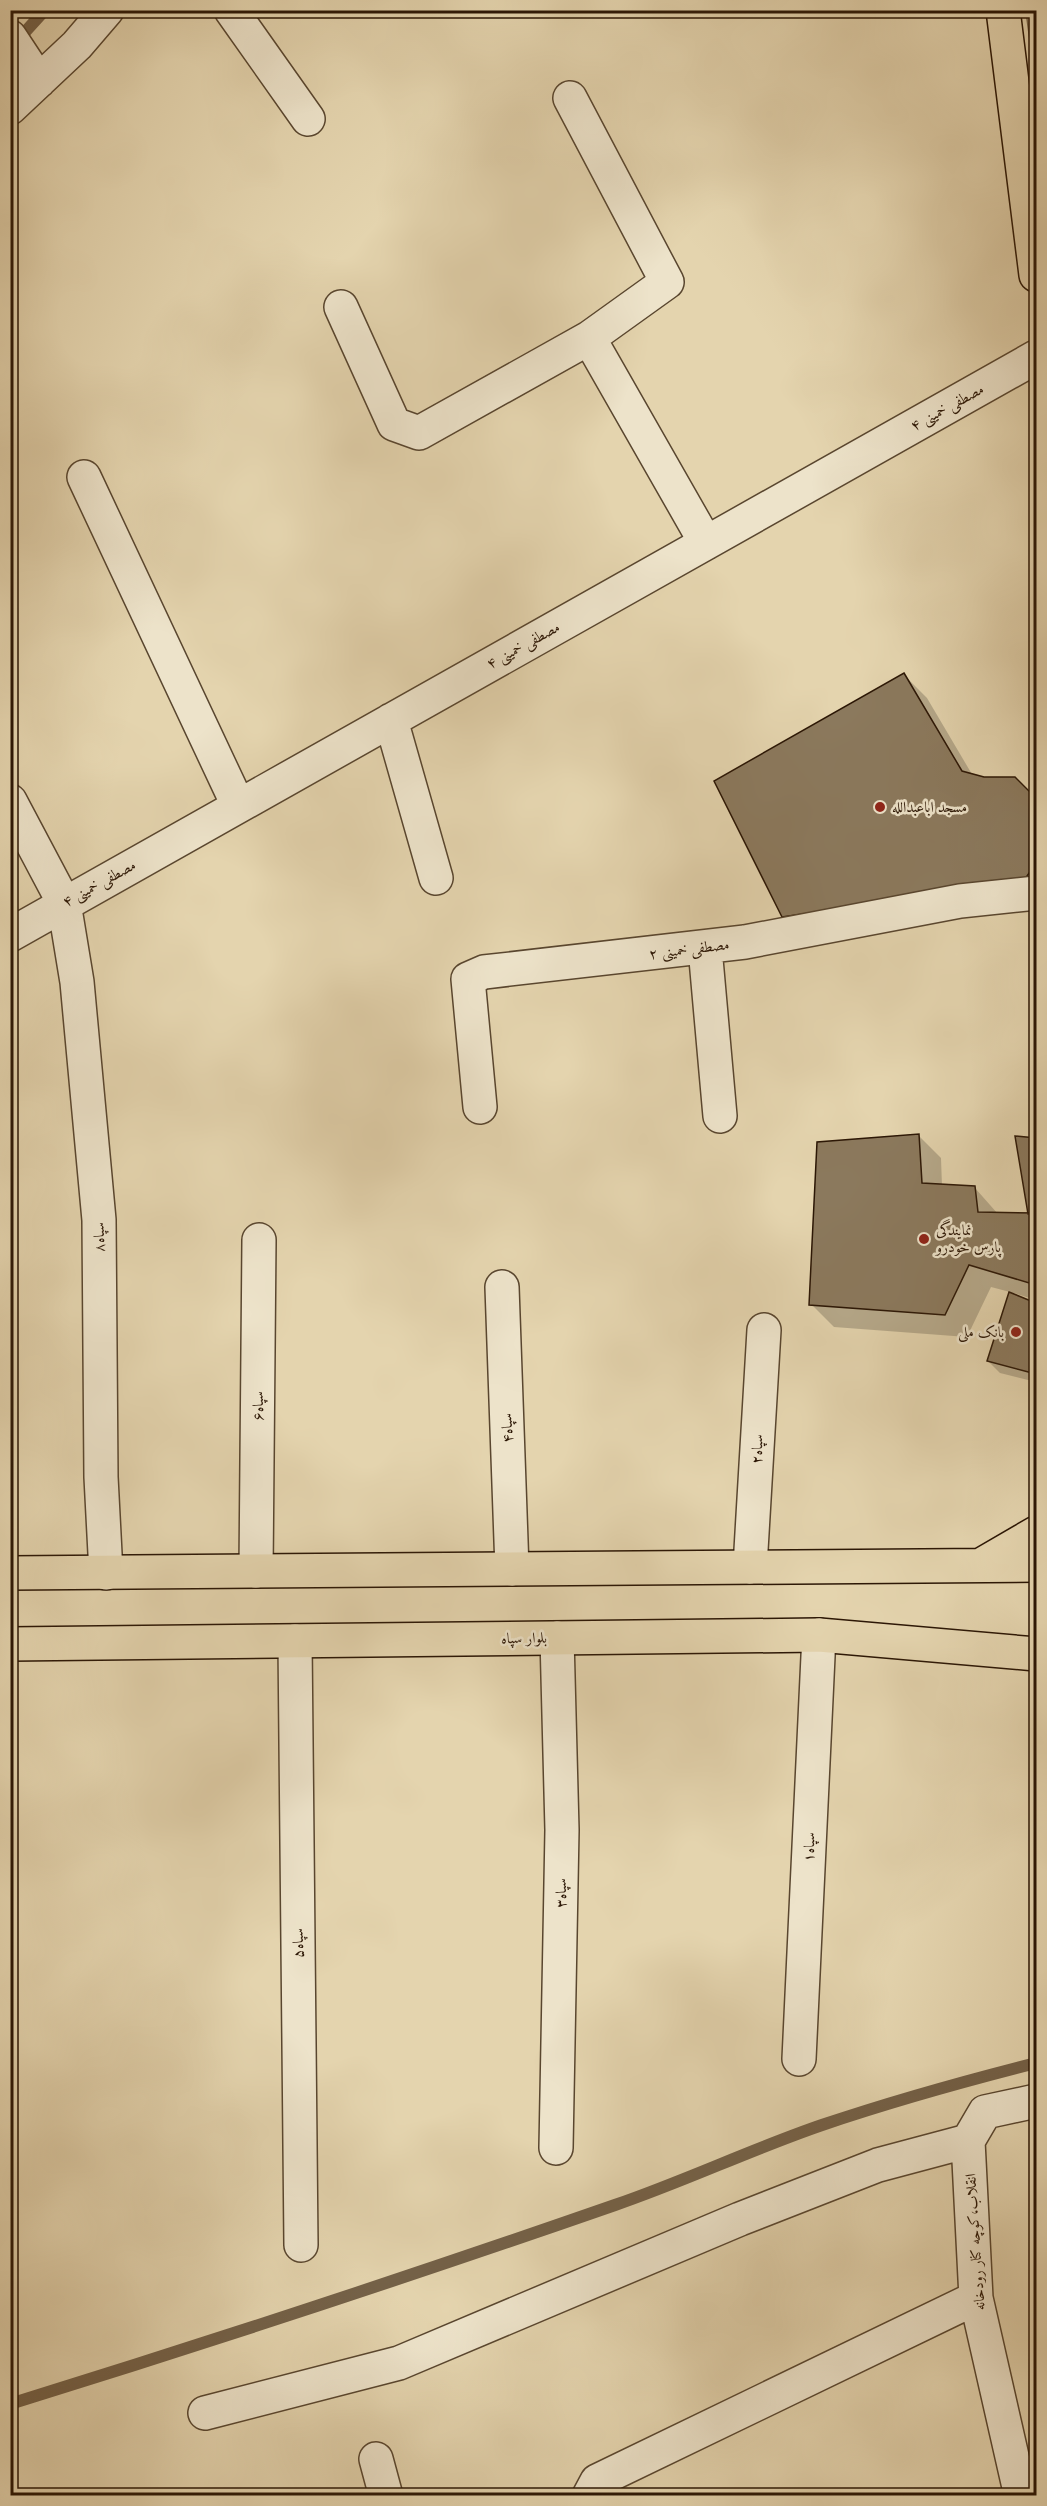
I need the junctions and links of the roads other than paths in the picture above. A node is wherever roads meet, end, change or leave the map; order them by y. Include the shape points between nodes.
1 (107, 10) edge
2 (231, 10) edge
3 (1003, 10) edge
4 (10, 37) edge
5 (39, 81) junction
6 (570, 98) dead end
7 (10, 108) edge
8 (308, 119) dead end
9 (1036, 275) edge
10 (340, 307) dead end
11 (589, 338) junction
12 (1036, 357) edge
13 (84, 477) dead end
14 (706, 543) junction
15 (391, 720) junction
16 (10, 801) edge
17 (238, 805) junction
18 (436, 878) dead end
19 (1036, 893) edge
20 (64, 903) junction
21 (10, 935) edge
22 (705, 948) junction
23 (480, 1107) dead end
24 (720, 1116) dead end
25 (259, 1240) dead end
26 (502, 1287) dead end
27 (764, 1330) dead end
28 (1036, 1533) edge
29 (1036, 1565) edge
30 (980, 1566) junction
31 (750, 1567) junction
32 (512, 1569) junction
33 (256, 1571) junction
34 (106, 1573) junction
35 (10, 1574) edge
36 (819, 1635) junction
37 (556, 1638) junction
38 (295, 1641) junction
39 (10, 1644) edge
40 (1023, 1653) edge
41 (1036, 1674) edge
42 (799, 2059) dead end
43 (1036, 2101) edge
44 (968, 2141) junction
45 (556, 2148) dead end
46 (301, 2245) dead end
47 (975, 2298) junction
48 (205, 2413) dead end
49 (376, 2459) dead end
50 (386, 2496) edge
51 (589, 2496) edge
52 (1021, 2496) edge

1 - 5 street
2 - 8 street
3 - 9 main road
4 - 5 street
5 - 7 street
6 - 11 street via 667,282
10 - 11 street via 394,424 419,433
11 - 14 street
12 - 14 street, مصطفی خمینی ۴
13 - 17 street
14 - 15 street, مصطفی خمینی ۴
15 - 17 street, مصطفی خمینی ۴
15 - 18 street
16 - 20 street, سپاه۸
17 - 20 street, مصطفی خمینی ۴
19 - 22 street, مصطفی خمینی ۲ via 960,901
20 - 21 street, مصطفی خمینی ۴
20 - 34 street, سپاه۸ via 77,982 99,1220 101,1478
22 - 23 street, مصطفی خمینی ۲ via 484,972 468,980
22 - 24 street
25 - 33 street, سپاه۶
26 - 32 street, سپاه۴
27 - 31 street, سپاه۲
28 - 30 main road
29 - 30 main road
30 - 31 main road
31 - 32 main road
32 - 33 main road
33 - 34 main road
34 - 35 main road
36 - 37 main road, بلوار سپاه
36 - 40 main road, بلوار سپاه
36 - 42 street, سپاه۱
37 - 38 main road, بلوار سپاه
37 - 45 street, سپاه۳ via 562,1830
38 - 39 main road, بلوار سپاه
38 - 46 street, سپاه۵
40 - 41 main road
43 - 44 street via 985,2112
44 - 47 street, انقلاب،کوچه کنار رودخانه
44 - 48 street via 878,2165 399,2363
47 - 51 street via 597,2481
47 - 52 street, انقلاب،کوچه کنار رودخانه
49 - 50 street

